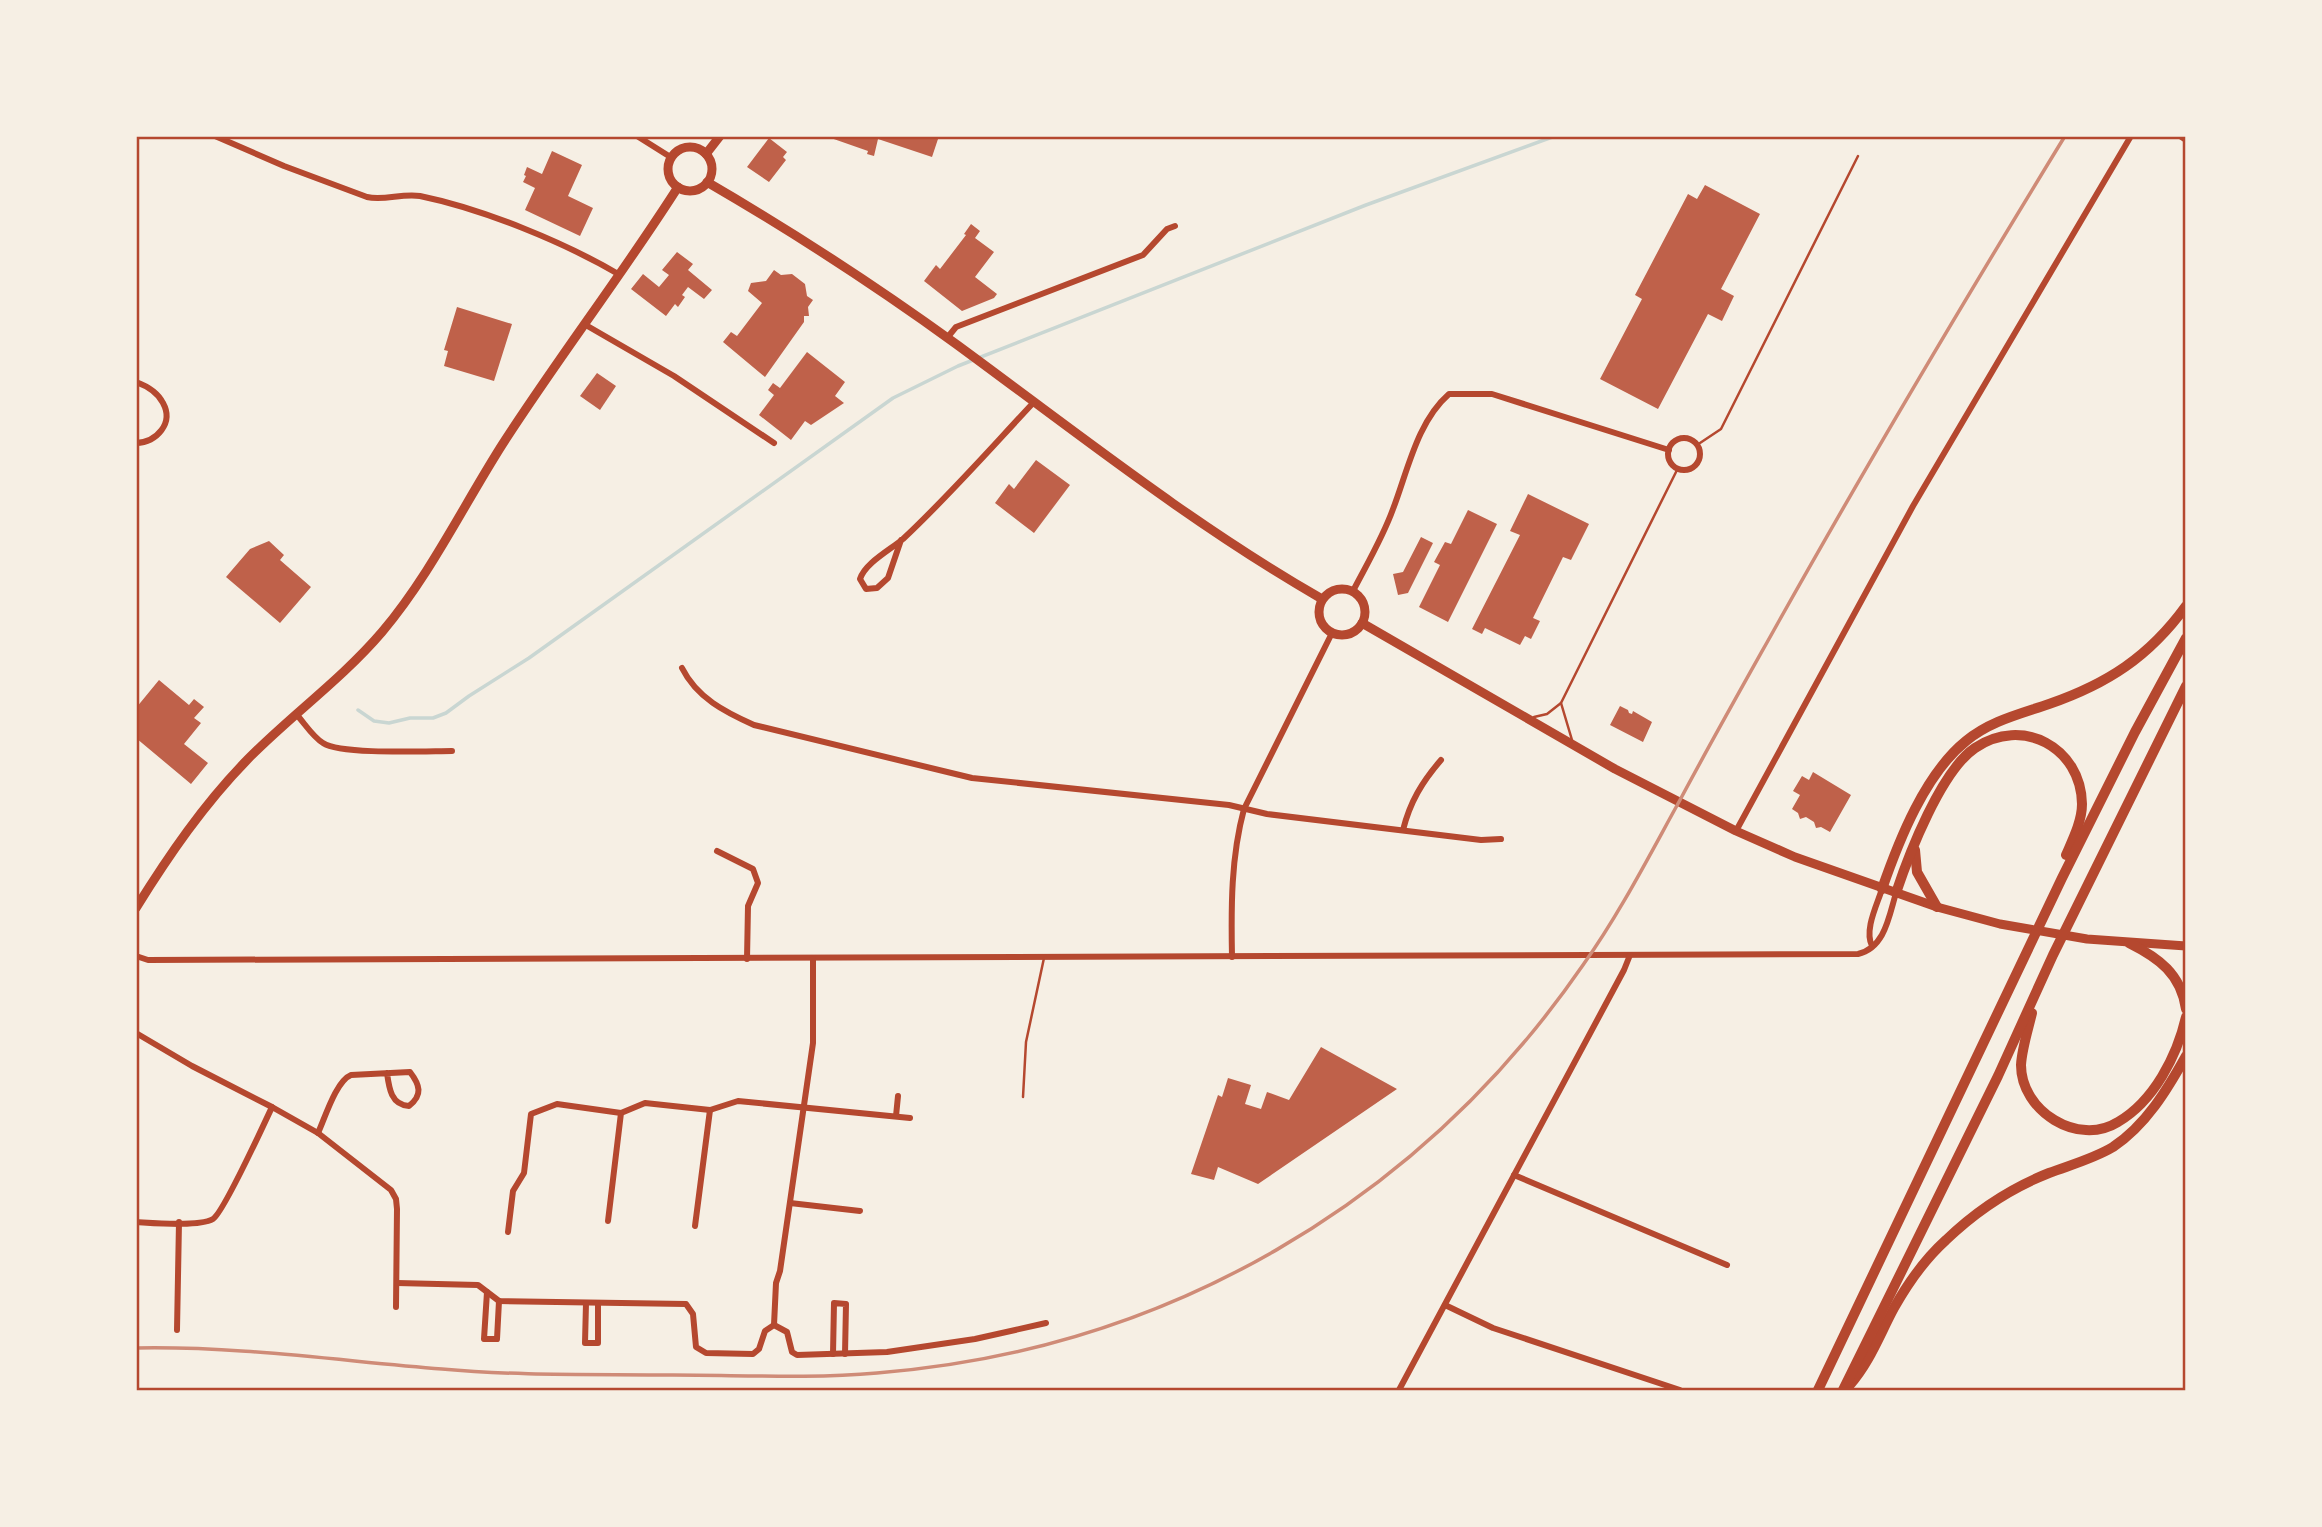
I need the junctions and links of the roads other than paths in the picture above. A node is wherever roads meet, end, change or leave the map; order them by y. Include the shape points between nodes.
1 (215, 136) edge
2 (637, 136) edge
3 (720, 136) edge
4 (2132, 136) edge
5 (2180, 136) edge
6 (2186, 140) edge
7 (706, 154) junction
8 (1858, 156) dead end
9 (672, 158) junction
10 (707, 182) junction
11 (678, 187) junction
12 (1175, 226) dead end
13 (620, 275) junction
14 (584, 324) junction
15 (951, 341) junction
16 (136, 382) edge
17 (1034, 402) junction
18 (136, 443) edge
19 (774, 443) dead end
20 (1697, 445) junction
21 (1669, 450) junction
22 (1678, 468) junction
23 (901, 540) junction
24 (1353, 591) junction
25 (1322, 599) junction
26 (2186, 606) edge
27 (1362, 623) junction
28 (1332, 633) junction
29 (2186, 638) edge
30 (682, 668) dead end
31 (2186, 686) edge
32 (1561, 704) junction
33 (298, 715) junction
34 (1527, 719) junction
35 (1576, 746) junction
36 (452, 751) dead end
37 (1441, 760) dead end
38 (1244, 809) junction
39 (1403, 830) junction
40 (1736, 831) junction
41 (1500, 839) dead end
42 (1914, 843) junction
43 (717, 851) dead end
44 (2062, 878) junction
45 (1882, 889) junction
46 (1896, 893) junction
47 (1937, 907) junction
48 (136, 908) edge
49 (2129, 943) junction
50 (1872, 946) junction
51 (2186, 946) edge
52 (1630, 955) junction
53 (136, 956) edge
54 (1232, 957) junction
55 (747, 958) junction
56 (813, 958) junction
57 (1044, 958) junction
58 (2036, 991) junction
59 (2186, 1009) edge
60 (2186, 1017) edge
61 (136, 1033) edge
62 (2186, 1056) edge
63 (387, 1073) junction
64 (898, 1096) dead end
65 (1023, 1097) dead end
66 (272, 1107) junction
67 (802, 1108) junction
68 (710, 1110) junction
69 (621, 1113) junction
70 (896, 1116) junction
71 (910, 1118) dead end
72 (318, 1133) junction
73 (1514, 1175) junction
74 (790, 1203) junction
75 (860, 1211) dead end
76 (608, 1221) dead end
77 (136, 1222) edge
78 (179, 1222) junction
79 (695, 1226) dead end
80 (508, 1232) dead end
81 (1727, 1265) dead end
82 (397, 1283) junction
83 (487, 1292) junction
84 (499, 1301) junction
85 (586, 1303) junction
86 (598, 1303) junction
87 (1445, 1305) junction
88 (396, 1307) dead end
89 (1046, 1323) dead end
90 (775, 1325) junction
91 (177, 1330) dead end
92 (833, 1354) junction
93 (845, 1354) junction
94 (1399, 1391) edge
95 (1680, 1391) edge
96 (1818, 1391) edge
97 (1844, 1391) edge

1 - 13 street via 366,197 418,196 507,222
2 - 9 street
3 - 7 main road
4 - 40 street via 1913,506
5 - 6 street
7 - 9 main road via 689,147
7 - 10 main road via 712,165
8 - 20 lane via 1721,429
9 - 11 main road via 670,175
10 - 11 main road via 692,191
10 - 15 main road via 820,251
11 - 13 main road
12 - 15 street via 1143,255 956,327
13 - 14 main road
14 - 19 street via 674,376
14 - 33 main road via 500,448 407,600 357,659
15 - 17 main road
16 - 18 street via 162,400 166,422 156,436
17 - 23 street
17 - 25 main road via 1219,536
20 - 21 street via 1682,438
20 - 22 street via 1696,464
21 - 22 street via 1670,460
21 - 24 street via 1492,394 1449,394 1429,418 1393,510
22 - 32 lane
23 - 23 street via 863,572 860,579 866,589 877,588 888,578
24 - 25 main road via 1334,590
24 - 27 main road via 1365,609
25 - 28 main road via 1319,616
26 - 45 highway via 2130,666 2093,687 1998,722 1955,751 1922,798
27 - 28 main road via 1346,635
27 - 34 main road
28 - 38 street
29 - 44 highway
30 - 38 street via 690,684 709,701 754,725 972,778
31 - 58 highway
32 - 34 lane
32 - 35 lane
33 - 36 street via 330,746
33 - 48 main road via 249,758 204,807
34 - 35 main road
35 - 40 main road
37 - 39 street via 1416,792
38 - 39 street
38 - 54 street via 1231,896
39 - 41 street
40 - 45 main road
42 - 44 highway via 1944,785 1973,749 1992,739 2032,737 2066,758 2081,789 2082,807
42 - 46 highway
42 - 47 highway via 1917,873
43 - 55 street via 753,869 758,883 748,906
44 - 96 highway
45 - 46 main road
45 - 50 street via 1870,931
46 - 47 main road
46 - 50 street via 1883,934
47 - 49 main road via 2000,924
49 - 51 main road
49 - 59 highway via 2172,972
50 - 52 street via 1858,954
52 - 54 street
52 - 73 street
53 - 55 street via 148,960
54 - 57 street
55 - 56 street
56 - 57 street
56 - 67 street via 813,1044
57 - 65 lane via 1026,1042
58 - 60 highway via 2021,1064 2027,1091 2046,1115 2081,1129 2115,1124 2144,1101 2166,1068
58 - 97 highway
61 - 66 street
62 - 97 highway via 2167,1090 2132,1132 2112,1147 2001,1197 1945,1240 1911,1280 1865,1368
63 - 63 street via 410,1072 419,1095 409,1106 391,1094
63 - 72 street via 351,1075 343,1080
64 - 70 street
66 - 72 street
66 - 78 street via 214,1219
67 - 68 street via 738,1101
67 - 70 street
67 - 74 street
68 - 69 street via 645,1103
68 - 79 street
69 - 76 street
69 - 80 street via 557,1104 531,1114
70 - 71 street
72 - 82 street via 394,1195
73 - 81 street
73 - 87 street
74 - 75 street
74 - 90 street via 776,1283
77 - 78 street
78 - 91 street
82 - 83 street via 478,1285
82 - 88 street
83 - 84 street
83 - 84 street via 484,1339 497,1339
84 - 85 street
85 - 86 street
85 - 86 street via 585,1343 598,1343
86 - 90 street via 685,1304 693,1314 696,1347 706,1353 753,1354 765,1331
87 - 94 street
87 - 95 street via 1493,1328
89 - 93 street via 943,1345
90 - 92 street via 787,1332 797,1355
92 - 93 street
92 - 93 street via 834,1303 846,1304

